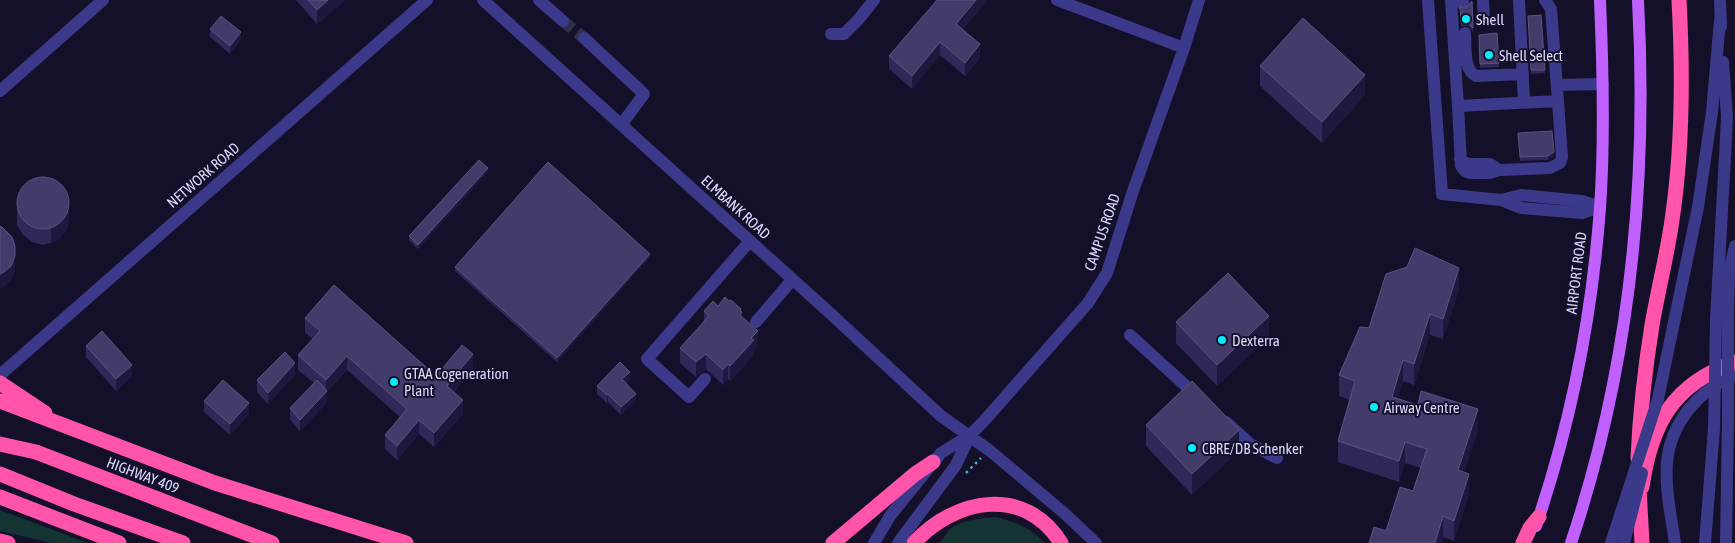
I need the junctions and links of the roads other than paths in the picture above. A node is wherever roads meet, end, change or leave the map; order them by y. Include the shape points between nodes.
1 (102, 0) edge
2 (426, 0) edge
3 (483, 0) edge
4 (539, 0) edge
5 (874, 0) edge
6 (1056, 0) edge
7 (1199, 0) edge
8 (1428, 0) edge
9 (1483, 0) edge
10 (1519, 0) edge
11 (1545, 0) edge
12 (1600, 0) edge
13 (1638, 0) edge
14 (1679, 0) edge
15 (1720, 0) edge
16 (1459, 1) edge
17 (1484, 20) dead end
18 (1720, 20) junction
19 (563, 21) tunnel mouth
20 (1465, 33) dead end
21 (831, 34) dead end
22 (584, 38) tunnel mouth
23 (1184, 48) junction
24 (1460, 48) junction
25 (1523, 74) junction
26 (1603, 84) junction
27 (1557, 85) junction
28 (0, 91) edge
29 (1435, 98) junction
30 (1558, 100) junction
31 (1457, 101) junction
32 (1524, 102) junction
33 (621, 125) junction
34 (1600, 207) junction
35 (750, 241) junction
36 (1735, 246) edge
37 (792, 280) junction
38 (756, 322) dead end
39 (1130, 335) dead end
40 (1735, 362) edge
41 (0, 375) edge
42 (1735, 375) edge
43 (705, 379) dead end
44 (0, 383) edge
45 (1658, 399) junction
46 (0, 401) edge
47 (63, 425) junction
48 (0, 435) edge
49 (970, 435) junction
50 (0, 444) edge
51 (36, 452) junction
52 (1277, 458) dead end
53 (933, 462) junction
54 (0, 474) edge
55 (0, 497) edge
56 (1640, 513) junction
57 (1539, 517) junction
58 (0, 541) edge
59 (8, 543) edge
60 (119, 543) edge
61 (183, 543) edge
62 (272, 543) edge
63 (406, 543) edge
64 (833, 543) edge
65 (874, 543) edge
66 (898, 543) edge
67 (914, 543) edge
68 (1061, 543) edge
69 (1096, 543) edge
70 (1523, 543) edge
71 (1531, 543) edge
72 (1571, 543) edge
73 (1611, 543) edge
74 (1624, 543) edge
75 (1642, 543) edge
76 (1675, 543) edge
77 (1705, 543) edge
78 (1726, 543) edge

1 - 28 street
2 - 41 street, NETWORK ROAD
3 - 33 street, ELMBANK ROAD
4 - 19 street
5 - 21 street via 844,34
6 - 23 street
7 - 23 street, CAMPUS ROAD
8 - 29 street
9 - 17 street
10 - 25 street
11 - 27 street via 1551,9 1547,32 1549,59
12 - 26 main road, AIRPORT ROAD
13 - 72 main road via 1641,139 1631,280 1606,421
14 - 56 highway via 1682,72 1680,146 1672,221 1643,391 1638,460
15 - 18 street
16 - 24 street
18 - 45 street via 1712,112 1698,207
18 - 77 street, bridge via 1727,116 1714,428
20 - 24 street
22 - 33 street via 644,94
23 - 49 street, CAMPUS ROAD via 1107,273 1092,298
24 - 25 street via 1471,74
24 - 31 street
25 - 32 street
26 - 27 street
26 - 34 main road, AIRPORT ROAD
27 - 30 street
29 - 31 street
29 - 34 street via 1442,194 1501,200 1521,195 1582,201
30 - 31 street via 1560,163 1550,168 1490,173 1470,173 1461,166
30 - 32 street
31 - 32 street
33 - 35 street, ELMBANK ROAD
34 - 57 main road, AIRPORT ROAD via 1579,365 1564,433
35 - 37 street, ELMBANK ROAD
35 - 43 street via 647,359 689,397
36 - 78 street, bridge via 1729,273
37 - 38 street
37 - 49 street, ELMBANK ROAD via 941,416
39 - 52 street via 1250,444
40 - 56 highway via 1700,378 1673,402 1663,417 1648,458
42 - 76 street via 1712,386 1698,398 1686,413 1670,446 1667,484
44 - 47 highway
45 - 73 street, bridge
45 - 74 street, bridge
46 - 47 highway
47 - 63 highway via 215,483
48 - 51 highway
49 - 53 street, CAMPUS ROAD via 941,453
49 - 66 street, CAMPUS ROAD via 956,465
49 - 69 street, ELMBANK ROAD
50 - 51 highway, HIGHWAY 409
51 - 62 highway, HIGHWAY 409
53 - 64 highway
53 - 65 street, CAMPUS ROAD via 890,516
54 - 61 highway
55 - 60 highway
56 - 75 highway
57 - 70 highway
57 - 71 main road, AIRPORT ROAD
58 - 59 highway
67 - 68 highway via 954,512 988,504 1006,505 1029,513 1044,523

